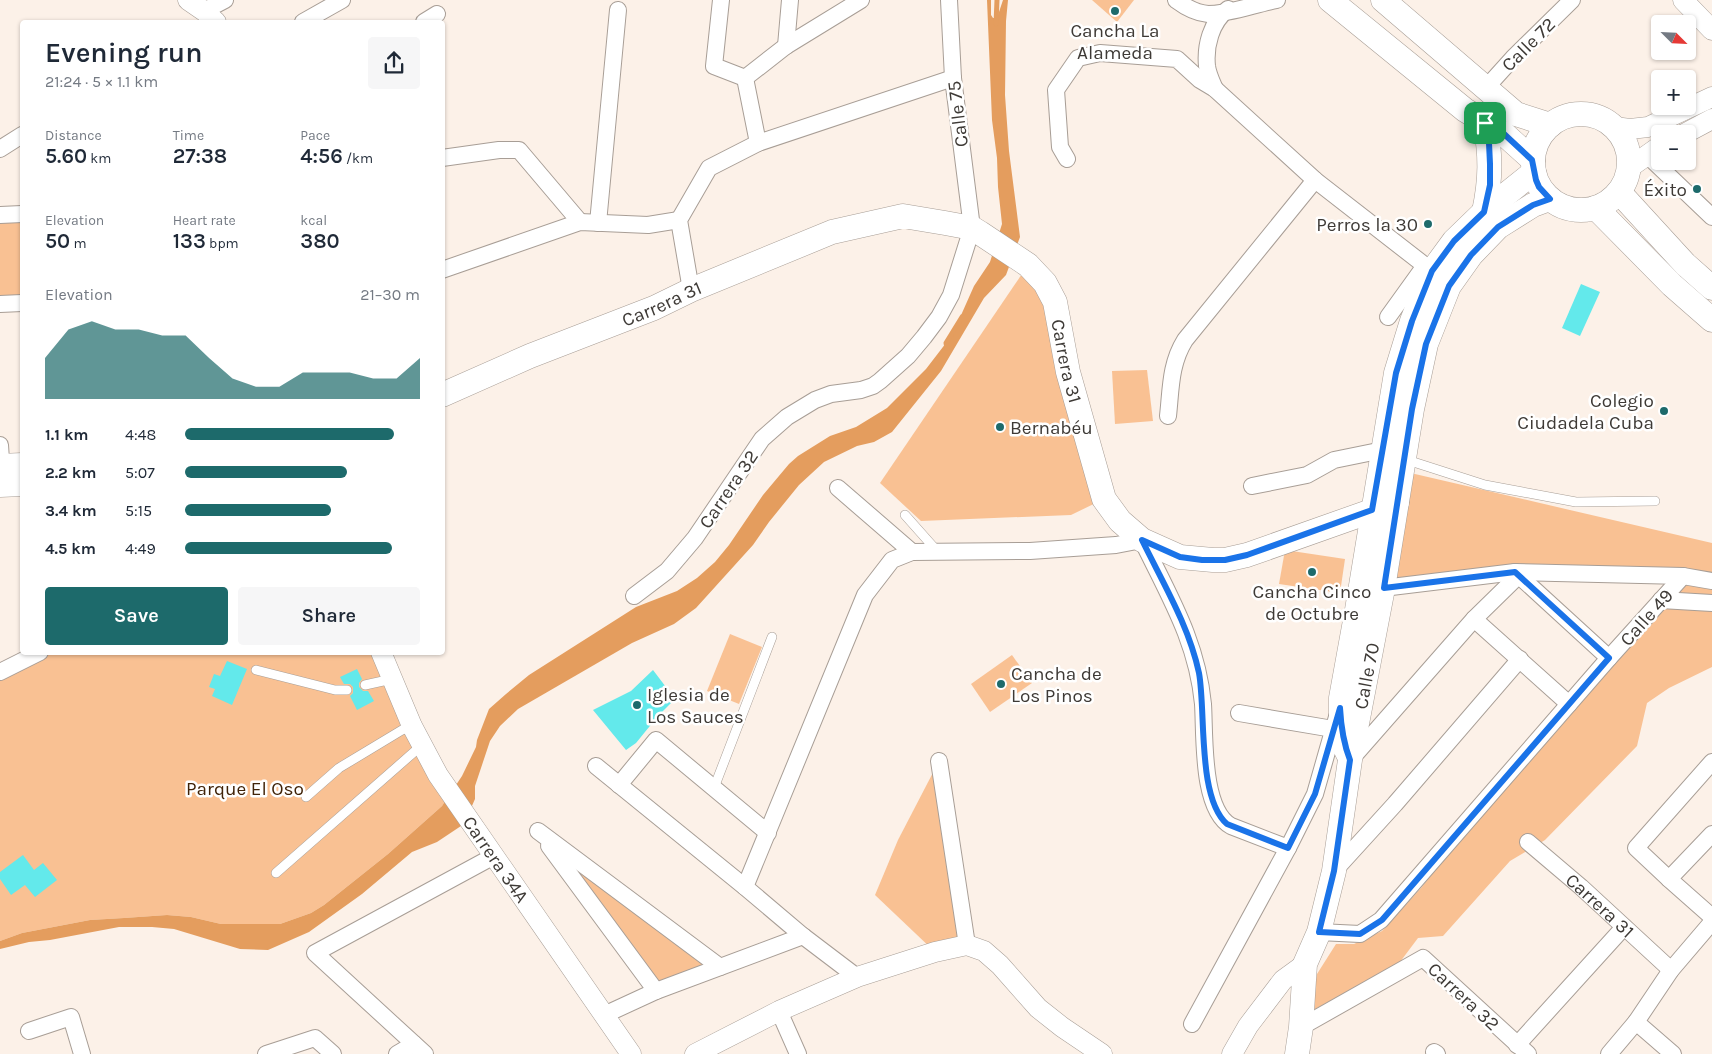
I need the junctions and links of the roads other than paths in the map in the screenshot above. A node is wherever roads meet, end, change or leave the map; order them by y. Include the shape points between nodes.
1 (188, 0) edge
2 (225, 0) edge
3 (342, 0) edge
4 (721, 0) edge
5 (790, 0) edge
6 (860, 0) edge
7 (949, 0) edge
8 (1176, 0) edge
9 (1238, 0) edge
10 (1277, 0) edge
11 (1330, 0) edge
12 (1383, 0) edge
13 (1572, 0) edge
14 (1683, 0) edge
15 (618, 10) dead end
16 (1224, 12) junction
17 (210, 17) edge
18 (307, 20) edge
19 (1712, 30) edge
20 (786, 46) junction
21 (745, 78) junction
22 (952, 78) junction
23 (1485, 88) junction
24 (1215, 89) junction
25 (1712, 96) edge
26 (1712, 119) edge
27 (1485, 123) junction
28 (1550, 125) junction
29 (1614, 127) junction
30 (1696, 128) edge
31 (20, 137) edge
32 (758, 144) junction
33 (0, 149) edge
34 (1645, 157) edge
35 (445, 158) edge
36 (1067, 158) dead end
37 (1533, 166) junction
38 (1315, 180) junction
39 (1618, 192) junction
40 (1550, 199) junction
41 (1596, 208) junction
42 (1484, 212) junction
43 (20, 214) edge
44 (0, 215) edge
45 (1712, 217) edge
46 (679, 220) junction
47 (580, 222) junction
48 (598, 223) junction
49 (976, 230) junction
50 (445, 269) edge
51 (1428, 269) junction
52 (1712, 288) edge
53 (691, 290) junction
54 (20, 303) edge
55 (0, 304) edge
56 (1388, 317) dead end
57 (1712, 320) edge
58 (445, 394) edge
59 (1168, 416) dead end
60 (1395, 446) junction
61 (1252, 486) dead end
62 (838, 488) dead end
63 (1655, 501) dead end
64 (1397, 502) junction
65 (1372, 510) junction
66 (905, 514) dead end
67 (1142, 540) junction
68 (912, 552) junction
69 (937, 552) junction
70 (1517, 574) junction
71 (1683, 576) junction
72 (1712, 581) edge
73 (1384, 588) junction
74 (634, 596) dead end
75 (1661, 600) junction
76 (1712, 603) edge
77 (1474, 619) junction
78 (772, 637) dead end
79 (34, 655) edge
80 (382, 655) edge
81 (1609, 658) junction
82 (1520, 659) junction
83 (256, 670) dead end
84 (0, 672) edge
85 (392, 679) junction
86 (365, 685) dead end
87 (347, 690) dead end
88 (1569, 704) junction
89 (1239, 713) dead end
90 (1337, 718) junction
91 (412, 726) junction
92 (422, 745) junction
93 (1350, 760) junction
94 (939, 761) dead end
95 (1712, 762) edge
96 (596, 766) dead end
97 (619, 785) junction
98 (714, 788) junction
99 (306, 797) dead end
100 (768, 833) junction
101 (1712, 834) edge
102 (1528, 842) dead end
103 (1288, 848) junction
104 (494, 856) junction
105 (1334, 871) junction
106 (276, 873) dead end
107 (1669, 879) junction
108 (745, 886) junction
109 (1712, 917) edge
110 (1712, 922) edge
111 (1624, 927) junction
112 (1319, 932) junction
113 (803, 936) junction
114 (967, 945) junction
115 (1305, 964) junction
116 (720, 966) junction
117 (1671, 970) junction
118 (857, 977) junction
119 (656, 991) junction
120 (779, 1010) junction
121 (604, 1015) junction
122 (1636, 1022) junction
123 (1192, 1024) dead end
124 (1301, 1027) junction
125 (29, 1031) dead end
126 (420, 1049) edge
127 (1522, 1049) edge
128 (82, 1054) edge
129 (266, 1054) edge
130 (333, 1054) edge
131 (397, 1054) edge
132 (631, 1054) edge
133 (695, 1054) edge
134 (798, 1054) edge
135 (1102, 1054) edge
136 (1232, 1054) edge
137 (1296, 1054) edge
138 (1609, 1054) edge
139 (1673, 1054) edge

1 - 17 street
2 - 17 street
3 - 18 street
4 - 21 street via 714,66
5 - 20 street
6 - 20 street
7 - 22 street, Calle 75
8 - 16 street via 1206,14
9 - 16 street
10 - 16 street
11 - 27 main road
12 - 23 main road
13 - 23 street, Calle 72
14 - 19 street
15 - 48 street
16 - 24 street via 1213,30 1207,50 1207,68
20 - 21 street
21 - 32 street
22 - 32 street
22 - 49 street, Calle 75
23 - 28 main road via 1516,114
24 - 36 street via 1177,59 1100,53 1078,58 1056,90 1060,147
24 - 38 street
25 - 29 street via 1648,127
26 - 30 street
27 - 37 main road via 1503,133
27 - 42 main road via 1490,185
28 - 29 main road via 1571,114 1583,113 1595,115
28 - 37 main road via 1535,145
29 - 34 main road via 1628,153
31 - 33 street
32 - 46 street via 709,168
34 - 39 main road
34 - 45 street
35 - 47 street via 519,150
37 - 40 main road via 1539,187
37 - 42 main road, Calle 70
38 - 51 street
38 - 59 street via 1185,340 1172,370
39 - 41 main road
39 - 52 main road via 1685,264
40 - 41 main road via 1572,209
40 - 60 main road, Calle 70 via 1533,205 1498,227 1471,255 1449,286 1426,344
41 - 57 main road via 1672,285
42 - 51 main road, Calle 70
43 - 44 street
46 - 48 street via 648,225
46 - 53 street
47 - 48 street
47 - 50 street
49 - 53 main road, Carrera 31 via 903,216 832,232
49 - 67 main road, Carrera 31 via 1028,265 1045,283 1055,302 1068,372 1104,499 1120,521
49 - 74 street, Carrera 32 via 939,318 888,376 861,390 815,400 794,412 762,439 695,538 667,571
51 - 56 street
51 - 60 main road, Calle 70 via 1396,373
53 - 58 main road, Carrera 31
54 - 55 street
60 - 61 street via 1334,460 1307,475
60 - 63 lane via 1484,484 1576,502
60 - 64 main road, Calle 70
60 - 65 main road, Calle 70
62 - 68 street
64 - 65 main road, Carrera 31
64 - 73 main road, Calle 70
65 - 67 main road, Carrera 31 via 1225,560 1180,557
65 - 90 main road, Calle 70
66 - 69 lane
67 - 69 street via 1030,551
67 - 103 street via 1181,617 1194,654 1202,692 1210,790 1218,813 1232,826
68 - 69 street
68 - 100 street via 892,560 865,595
70 - 71 street
70 - 73 street
70 - 77 street
70 - 81 street
71 - 72 street
71 - 75 street, Calle 49
73 - 93 main road, Calle 70
75 - 76 street
75 - 81 street, Calle 49
77 - 82 street
77 - 93 street
78 - 98 lane
79 - 84 street
80 - 85 street, Carrera 34A
81 - 88 street, Calle 49
82 - 88 street
82 - 105 street
83 - 87 lane via 335,690
85 - 86 lane
85 - 91 street, Carrera 34A
88 - 112 street, Calle 49 via 1382,920 1360,934
89 - 90 street
90 - 93 main road, Calle 70
90 - 103 street via 1315,794
91 - 92 street, Carrera 34A
91 - 99 lane via 339,768
92 - 104 street, Carrera 34A via 438,775
92 - 106 lane
93 - 105 main road, Calle 70
94 - 114 street
95 - 107 street via 1636,848
96 - 97 street
97 - 98 street via 656,740
97 - 108 street
98 - 100 street
100 - 108 street
101 - 107 street
102 - 111 street, Carrera 31
103 - 123 street
104 - 121 street, Carrera 34A
104 - 126 street via 315,953
105 - 112 main road, Calle 70
107 - 109 street
108 - 113 street
110 - 117 street
111 - 117 street, Carrera 31
111 - 127 street
112 - 115 main road, Calle 70
113 - 116 street
113 - 118 street
114 - 118 street
114 - 135 street via 984,950 1038,1008
115 - 124 main road, Calle 70
115 - 136 street via 1284,980 1248,1026
116 - 119 street
116 - 119 street via 538,831
117 - 122 street
118 - 120 street
119 - 121 street
120 - 133 street
120 - 134 street
121 - 132 street, Carrera 34A
122 - 138 street
122 - 139 street
124 - 127 street, Carrera 32 via 1423,958
124 - 137 main road, Calle 70
125 - 128 street via 71,1017
126 - 131 street
129 - 130 street via 315,1038

